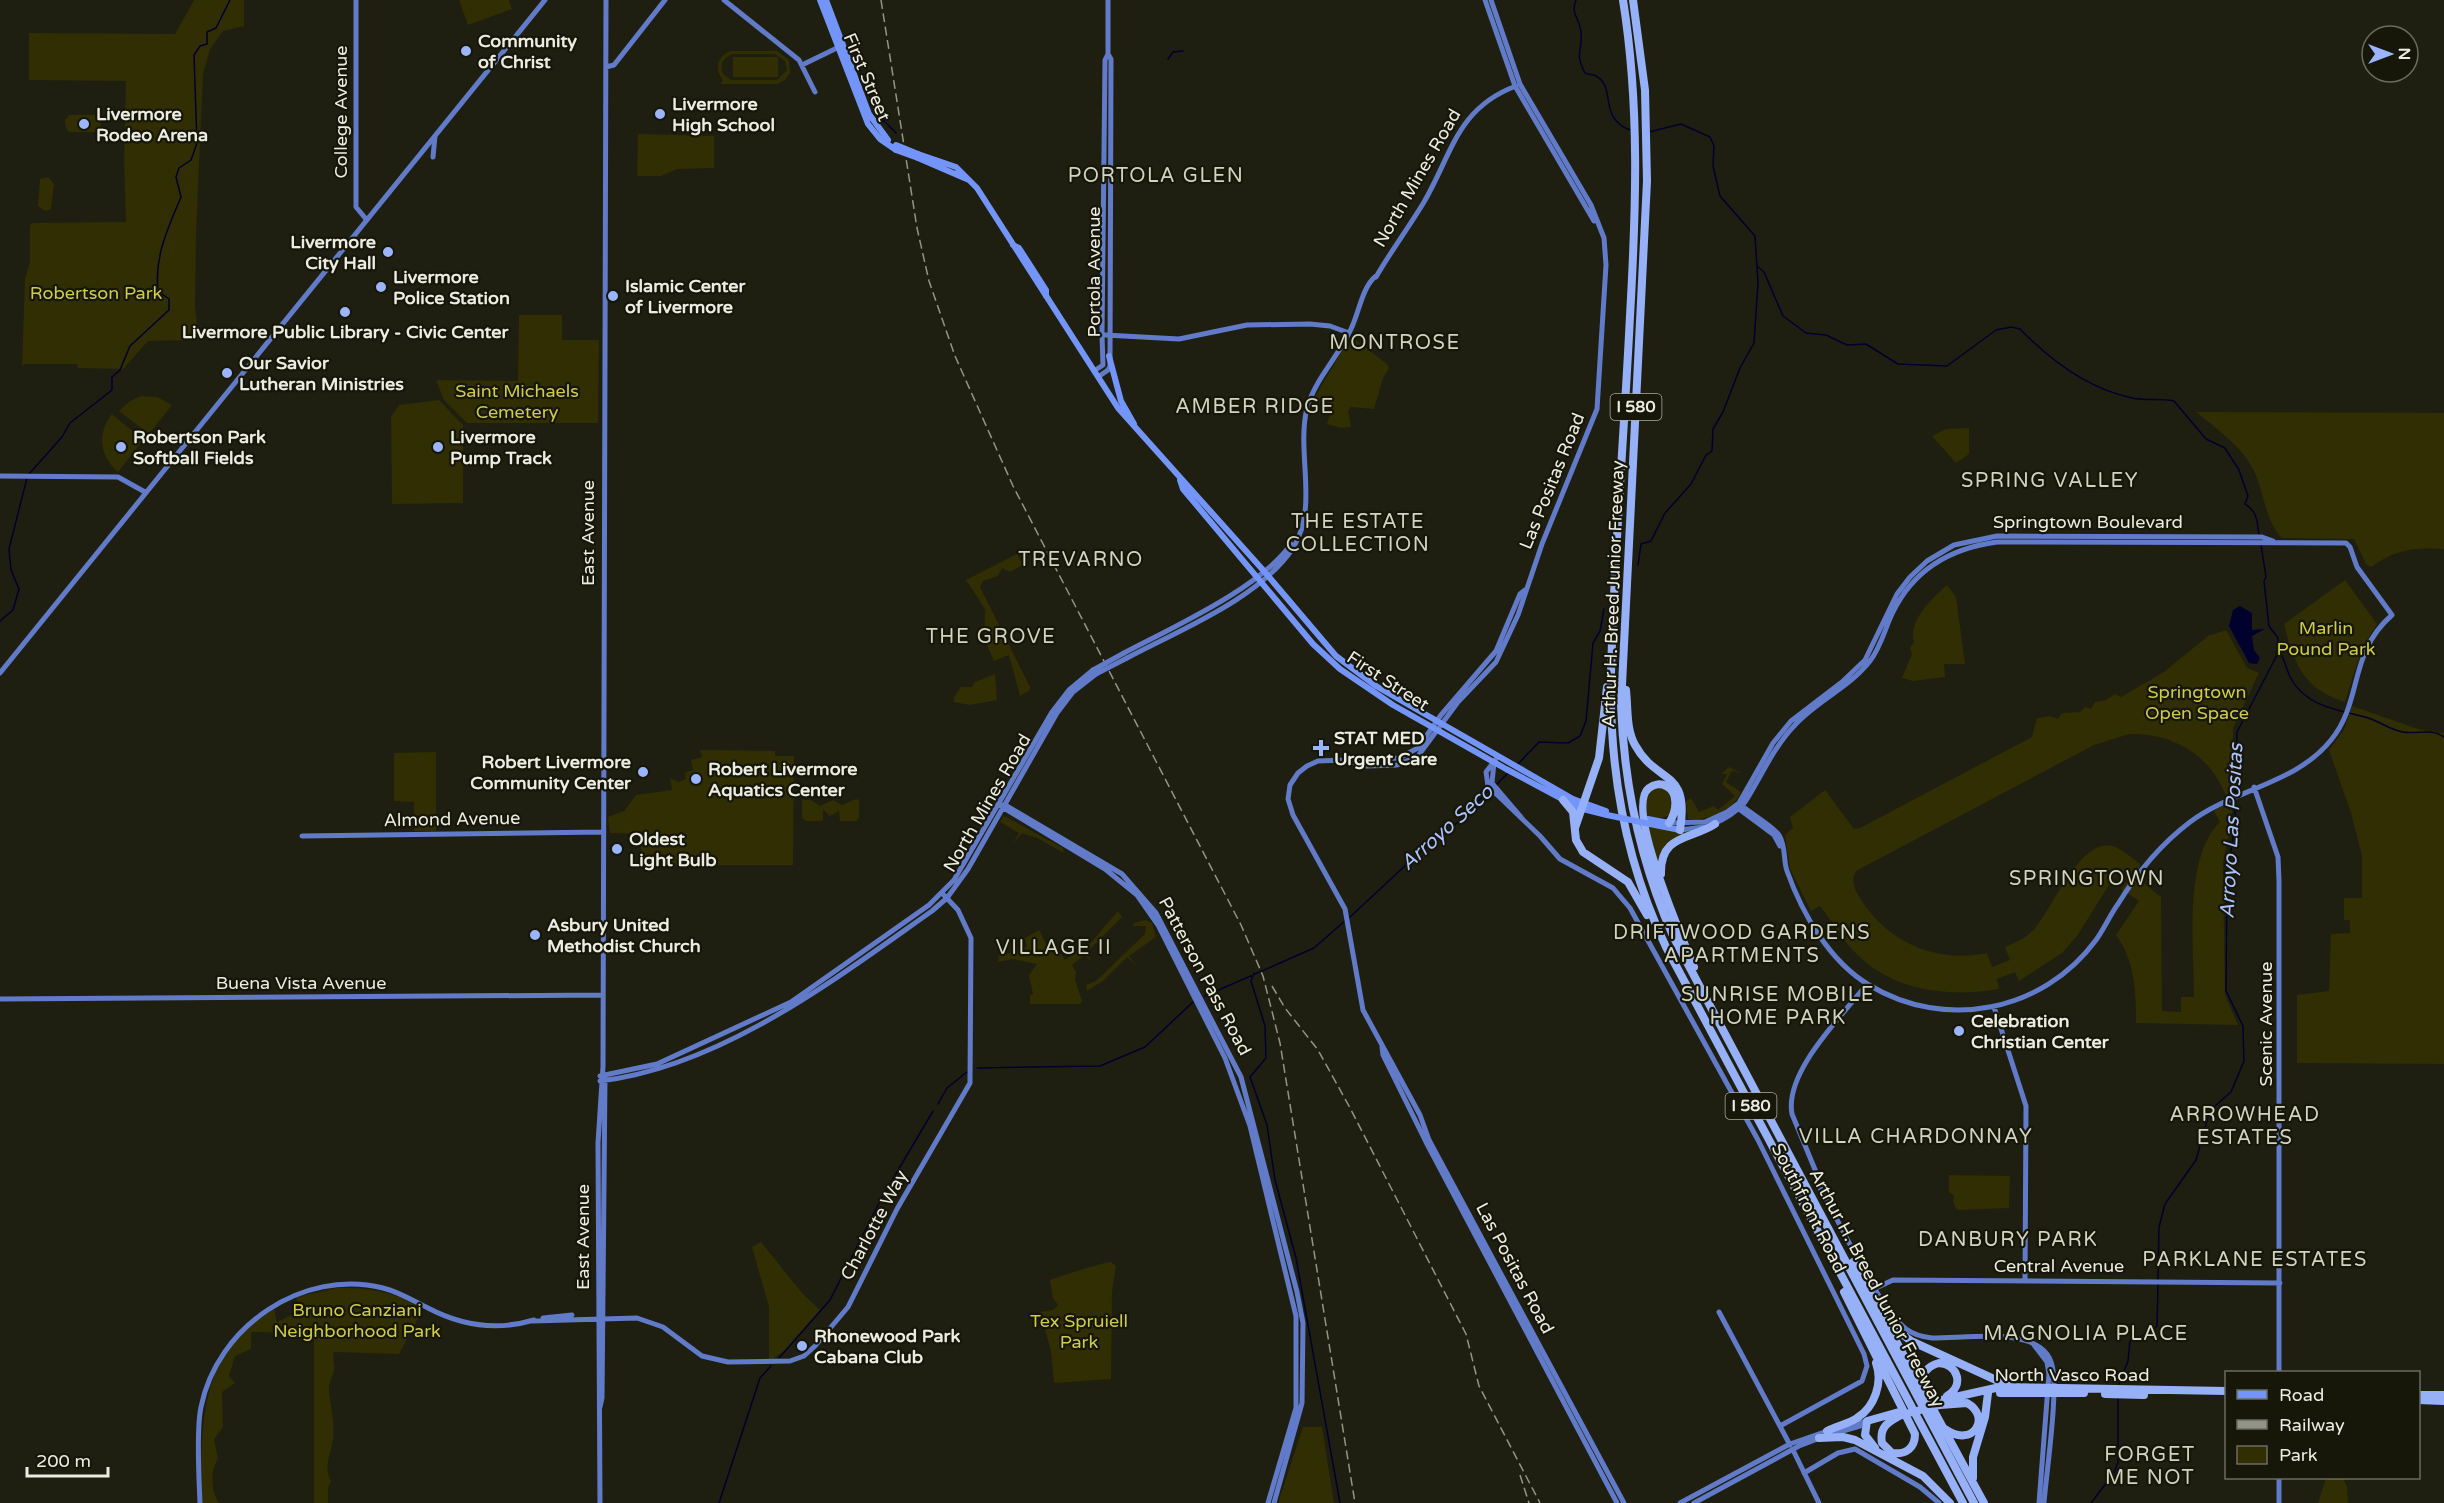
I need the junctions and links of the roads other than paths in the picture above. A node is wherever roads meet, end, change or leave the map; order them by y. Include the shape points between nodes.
1 (356, 0) edge
2 (545, 0) edge
3 (606, 0) edge
4 (665, 0) edge
5 (724, 0) edge
6 (820, 0) edge
7 (826, 0) edge
8 (1108, 0) edge
9 (1485, 0) edge
10 (1491, 0) edge
11 (1623, 0) edge
12 (1633, 0) edge
13 (840, 46) junction
14 (619, 58) junction
15 (606, 59) junction
16 (802, 65) junction
17 (606, 67) junction
18 (1518, 85) junction
19 (815, 92) dead end
20 (435, 134) junction
21 (433, 157) dead end
22 (366, 219) junction
23 (1349, 333) junction
24 (1105, 335) junction
25 (1109, 356) junction
26 (1096, 374) junction
27 (1140, 435) junction
28 (0, 476) edge
29 (1180, 480) junction
30 (145, 492) junction
31 (1265, 572) junction
32 (1259, 578) junction
33 (1612, 638) junction
34 (1624, 669) junction
35 (0, 673) edge
36 (1437, 725) junction
37 (1498, 755) junction
38 (1494, 762) junction
39 (1518, 771) junction
40 (2254, 787) junction
41 (1563, 800) junction
42 (1739, 806) junction
43 (1002, 807) junction
44 (1582, 807) junction
45 (1606, 813) joint
46 (1649, 821) junction
47 (1669, 823) junction
48 (1715, 824) junction
49 (1681, 827) junction
50 (1575, 828) junction
51 (603, 832) junction
52 (302, 836) dead end
53 (1661, 878) junction
54 (945, 896) junction
55 (1666, 947) junction
56 (1867, 984) junction
57 (603, 996) junction
58 (0, 999) edge
59 (1709, 1004) junction
60 (1202, 1005) junction
61 (1994, 1007) junction
62 (1382, 1047) junction
63 (669, 1059) junction
64 (603, 1067) junction
65 (623, 1073) junction
66 (645, 1073) junction
67 (603, 1078) junction
68 (1834, 1238) junction
69 (1834, 1265) junction
70 (2025, 1281) junction
71 (2280, 1282) junction
72 (1876, 1288) junction
73 (1719, 1312) dead end
74 (600, 1317) junction
75 (1888, 1323) junction
76 (1872, 1350) junction
77 (2278, 1371) edge
78 (2024, 1388) junction
79 (2051, 1391) junction
80 (2225, 1391) edge
81 (1925, 1392) junction
82 (1988, 1393) junction
83 (2420, 1395) edge
84 (2444, 1395) edge
85 (2225, 1396) edge
86 (2420, 1400) edge
87 (2444, 1401) edge
88 (1938, 1403) junction
89 (1900, 1414) junction
90 (1570, 1415) junction
91 (1866, 1423) junction
92 (1780, 1426) junction
93 (1583, 1427) junction
94 (1944, 1428) junction
95 (1827, 1431) junction
96 (1783, 1433) junction
97 (1819, 1438) junction
98 (1793, 1446) junction
99 (1784, 1448) junction
100 (1887, 1456) junction
101 (1803, 1473) junction
102 (2279, 1479) edge
103 (1977, 1491) junction
104 (200, 1503) edge
105 (600, 1503) edge
106 (1268, 1503) edge
107 (1274, 1503) edge
108 (1617, 1503) edge
109 (1624, 1503) edge
110 (1680, 1503) edge
111 (1694, 1503) edge
112 (1819, 1503) edge
113 (1939, 1503) edge
114 (1950, 1503) edge
115 (1963, 1503) edge
116 (1974, 1503) edge
117 (1984, 1503) edge
118 (2039, 1503) edge
119 (2044, 1503) edge
120 (2279, 1503) edge

1 - 22 main road, College Avenue via 356,207
2 - 20 main road
3 - 15 main road, East Avenue
4 - 14 main road
5 - 16 main road
6 - 13 main road, First Street
7 - 13 main road, First Street
8 - 24 main road, Portola Avenue via 1111,70
9 - 18 main road, Las Positas Road
10 - 18 main road, Las Positas Road
11 - 33 highway, Arthur H. Breed Junior Freeway / I 580 via 1636,143
12 - 34 highway, Arthur H. Breed Junior Freeway / I 580 via 1647,127 1647,201
13 - 16 main road
13 - 26 main road, First Street, bridge via 872,121 896,148 956,167 969,180 1013,245 1022,251
14 - 15 main road
14 - 17 main road
15 - 17 main road, East Avenue
16 - 19 main road
17 - 51 main road, East Avenue
18 - 23 main road, North Mines Road via 1488,99 1452,142 1424,202 1368,288
18 - 36 main road, Las Positas Road via 1591,205 1604,238 1606,266 1597,409 1525,590 1496,651
20 - 21 main road
20 - 22 main road
22 - 30 main road
23 - 24 main road via 1310,324 1236,327 1179,339
23 - 31 main road, North Mines Road via 1307,408 1301,527 1289,547
24 - 25 main road, Portola Avenue
24 - 26 main road, Portola Avenue via 1104,363
25 - 26 main road, Portola Avenue via 1109,368
25 - 27 main road via 1121,401
26 - 27 main road, First Street
27 - 29 main road, First Street
28 - 30 main road via 118,477
29 - 31 main road, First Street via 1188,484
29 - 32 main road, First Street via 1183,489
30 - 35 main road
31 - 32 main road, North Mines Road
31 - 36 main road, First Street via 1336,656
32 - 36 main road, First Street via 1313,644 1340,669 1386,701
32 - 43 main road, North Mines Road, bridge via 1068,690 1052,712
33 - 44 highway via 1599,758
33 - 55 highway, Arthur H. Breed Junior Freeway / I 580 via 1612,737 1618,794 1635,867
34 - 49 highway via 1631,737 1648,761 1677,785 1682,796
34 - 59 highway, Arthur H. Breed Junior Freeway / I 580 via 1622,735 1639,840 1662,912
36 - 37 main road, First Street
36 - 38 main road, First Street
36 - 62 main road, Las Positas Road via 1424,751 1402,764 1368,766 1318,761 1307,766 1293,779 1288,799 1293,815 1346,909 1360,1000
37 - 38 main road, Southfront Road
37 - 39 main road, First Street
38 - 39 main road, First Street
38 - 92 main road, Southfront Road via 1486,772 1490,784 1564,863 1613,888 1625,900 1758,1140 1864,1354 1867,1365 1862,1381
39 - 41 main road, First Street
39 - 44 main road, First Street
40 - 42 main road, Springtown Boulevard via 2307,764 2333,739 2346,714 2367,645 2392,615 2357,567 2346,543 1997,542 1955,551 1934,562 1903,594 1871,661 1794,725
40 - 61 main road via 2230,797 2168,840 2075,964 2051,984 2022,999
40 - 71 main road, Scenic Avenue via 2278,857
41 - 44 main road, First Street
41 - 50 highway via 1573,812
42 - 48 main road, Springtown Boulevard
42 - 49 main road, Springtown Boulevard via 1713,819
42 - 56 main road via 1774,835 1791,882 1816,928 1834,954
43 - 54 main road, North Mines Road
43 - 60 main road, Patterson Pass Road via 1105,869 1137,896 1158,925
44 - 45 main road, First Street
44 - 50 highway
45 - 46 main road, Springtown Boulevard, bridge
46 - 47 main road, Springtown Boulevard
46 - 49 main road, Springtown Boulevard
47 - 49 main road, Springtown Boulevard
47 - 53 highway via 1675,804 1673,792 1660,784 1649,787 1641,804 1643,825
48 - 49 main road, Springtown Boulevard
48 - 53 highway via 1672,844 1663,856
50 - 55 highway via 1576,840 1587,857 1622,876 1633,887
51 - 52 main road, Almond Avenue
51 - 57 main road, East Avenue
53 - 59 highway
54 - 63 main road, North Mines Road via 791,1002
54 - 66 main road, North Mines Road via 794,1006 726,1040
54 - 74 main road, Charlotte Way via 971,938 970,1083 839,1319 808,1353 795,1360 728,1362 694,1352 650,1321
55 - 69 highway, Arthur H. Breed Junior Freeway / I 580
56 - 61 main road via 1897,999 1930,1008 1966,1011
56 - 72 main road via 1802,1070 1790,1104 1821,1190
57 - 58 main road, Buena Vista Avenue
57 - 64 main road, East Avenue
59 - 68 highway, Arthur H. Breed Junior Freeway / I 580
60 - 106 main road, Patterson Pass Road via 1250,1126 1296,1316 1296,1408
60 - 107 main road, Patterson Pass Road via 1231,1054 1245,1089 1301,1312 1301,1409
61 - 70 main road via 2027,1117
62 - 90 main road, Las Positas Road via 1426,1142
62 - 93 main road, Las Positas Road via 1387,1050 1430,1140
63 - 65 main road, North Mines Road
63 - 66 main road
64 - 65 main road
64 - 67 main road, East Avenue
65 - 67 main road, North Mines Road
66 - 67 main road, North Mines Road
67 - 74 main road, East Avenue
68 - 75 highway via 1844,1247
68 - 116 highway, Arthur H. Breed Junior Freeway / I 580
69 - 76 highway
69 - 115 highway, Arthur H. Breed Junior Freeway / I 580
70 - 71 main road, Central Avenue
70 - 72 main road, Central Avenue via 1893,1280
71 - 77 main road, Scenic Avenue
72 - 79 main road via 1901,1323 1921,1336 2018,1338 2040,1347 2052,1362
73 - 92 main road
74 - 104 main road, Charlotte Way via 551,1315 496,1327 466,1323 394,1292 372,1287 327,1287 293,1296 249,1323 214,1371 201,1418
74 - 105 main road, East Avenue
75 - 78 highway via 1911,1341 1994,1380
75 - 81 highway
76 - 89 highway via 1915,1434 1912,1447 1899,1454 1884,1448 1881,1436 1886,1424
76 - 95 highway via 1879,1377 1870,1405 1859,1417
78 - 79 highway, North Vasco Road
78 - 88 highway, North Vasco Road via 1981,1390
79 - 80 highway, North Vasco Road
79 - 82 highway, North Vasco Road
79 - 85 highway, North Vasco Road
79 - 118 main road
79 - 119 main road
81 - 88 highway via 1923,1376 1928,1367 1939,1363 1950,1366 1958,1383
81 - 94 highway
82 - 88 highway, North Vasco Road
82 - 103 highway via 1972,1463
83 - 84 highway
86 - 87 highway
88 - 89 highway, North Vasco Road, bridge
88 - 94 highway via 1967,1403 1978,1416 1977,1426 1969,1435 1954,1435
89 - 91 highway, North Vasco Road
90 - 93 main road
90 - 108 main road, Las Positas Road
91 - 95 main road
91 - 97 main road
91 - 100 highway via 1868,1440
92 - 96 main road
93 - 109 main road, Las Positas Road
94 - 103 highway
95 - 98 main road
96 - 98 main road
96 - 99 main road
97 - 98 main road
97 - 100 highway via 1851,1438
98 - 99 main road
98 - 101 main road
98 - 111 main road
99 - 110 main road
100 - 114 highway via 1923,1476
101 - 112 main road
101 - 113 main road via 1838,1453 1856,1449 1920,1487
102 - 120 main road
103 - 117 highway

